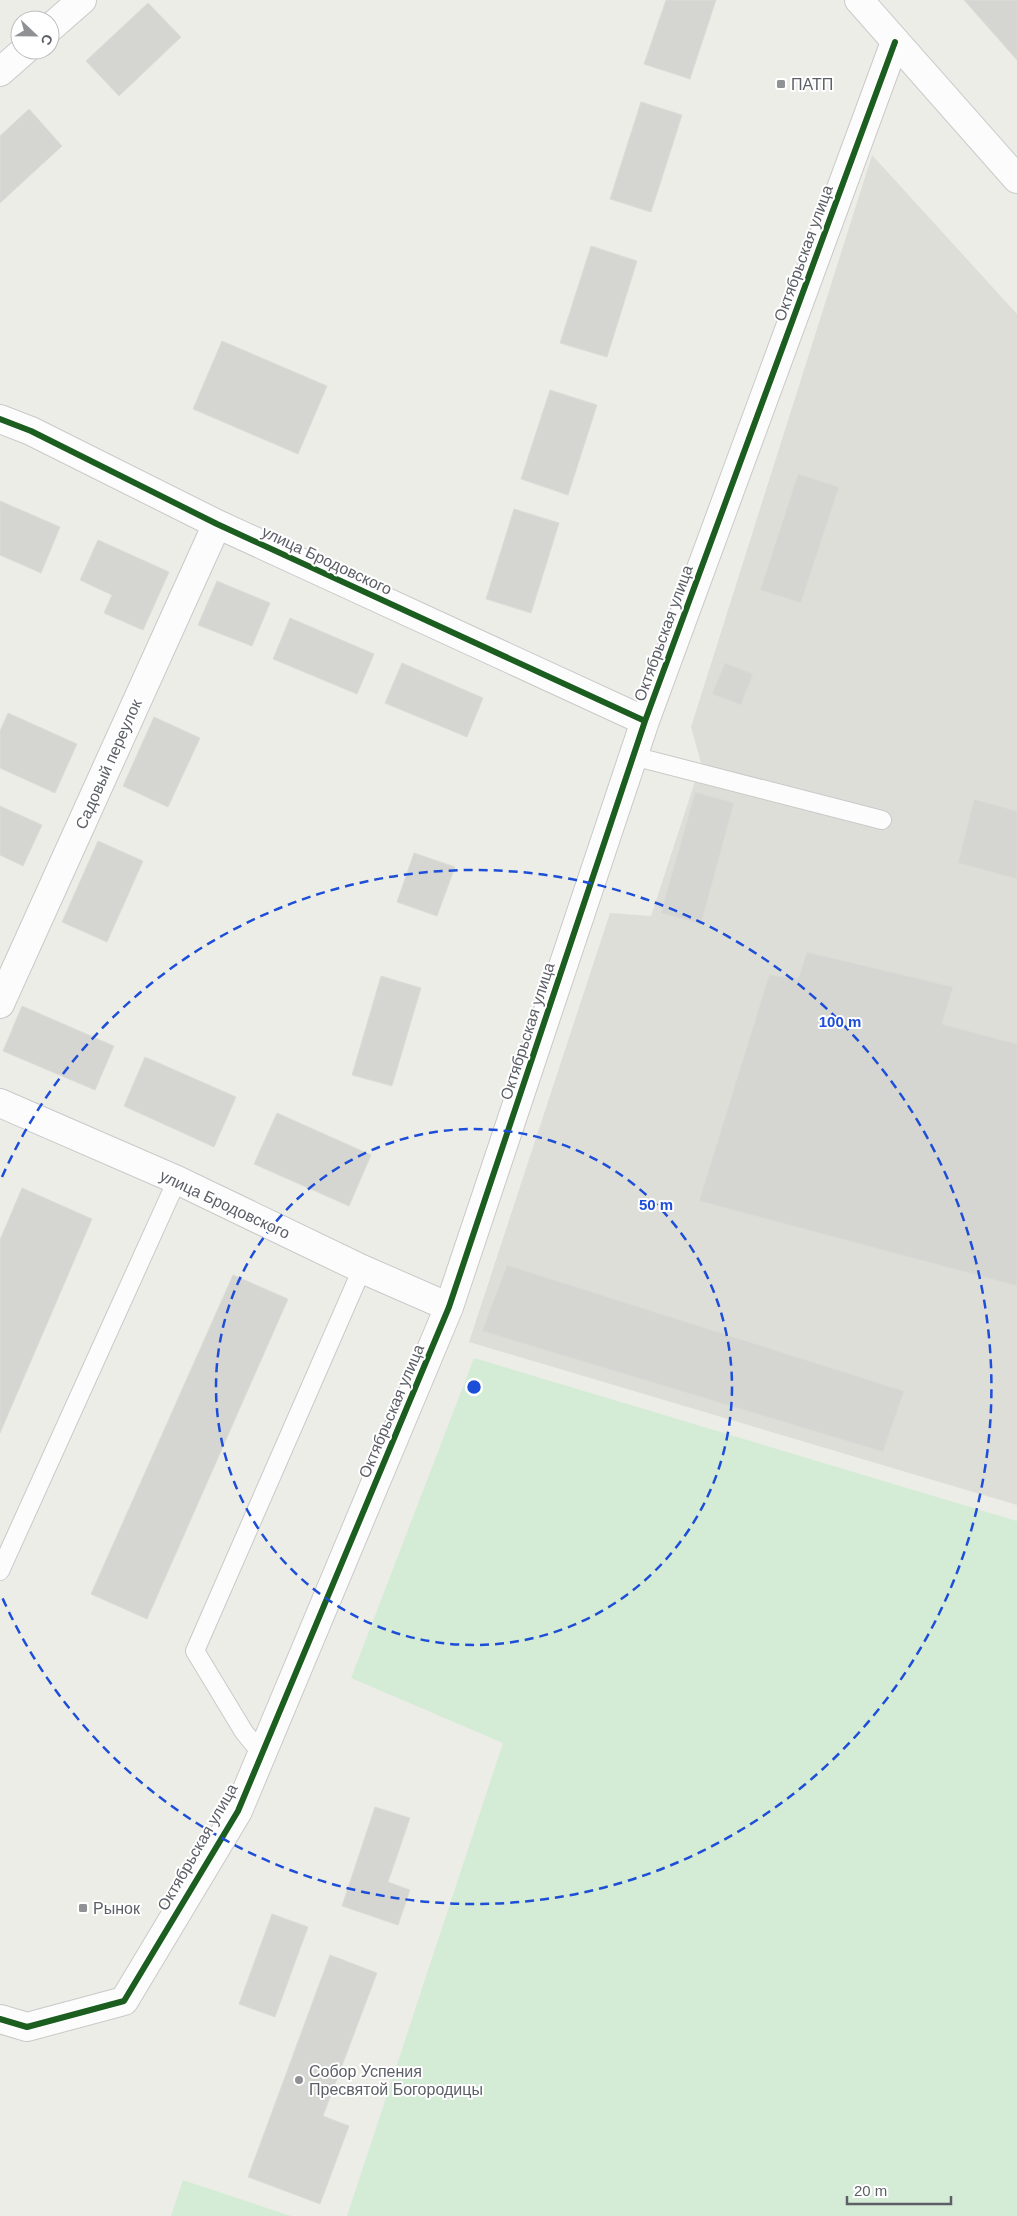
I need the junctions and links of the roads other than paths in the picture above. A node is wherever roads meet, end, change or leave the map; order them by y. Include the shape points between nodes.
1 (82, 0) edge
2 (859, 0) edge
3 (60, 19) edge
4 (895, 42) junction
5 (14, 60) edge
6 (0, 72) edge
7 (1017, 179) edge
8 (0, 419) edge
9 (217, 524) junction
10 (645, 721) junction
11 (633, 756) junction
12 (882, 820) dead end
13 (0, 1004) edge
14 (0, 1102) edge
15 (177, 1180) junction
16 (362, 1269) junction
17 (449, 1307) junction
18 (0, 1571) edge
19 (262, 1754) junction
20 (0, 2019) edge

1 - 3 street
2 - 4 street
4 - 7 street
4 - 10 street, Октябрьская улица
5 - 6 street
8 - 9 street, улица Бродовского via 31,431
9 - 10 street, улица Бродовского
9 - 13 street, Садовый переулок
10 - 11 street, Октябрьская улица
11 - 12 lane
11 - 17 street, Октябрьская улица
14 - 15 street, улица Бродовского
15 - 16 street, улица Бродовского
15 - 18 lane
16 - 17 street, улица Бродовского
16 - 19 lane via 195,1651 244,1732
17 - 19 street, Октябрьская улица
19 - 20 street, Октябрьская улица via 238,1811 124,2001 27,2028

